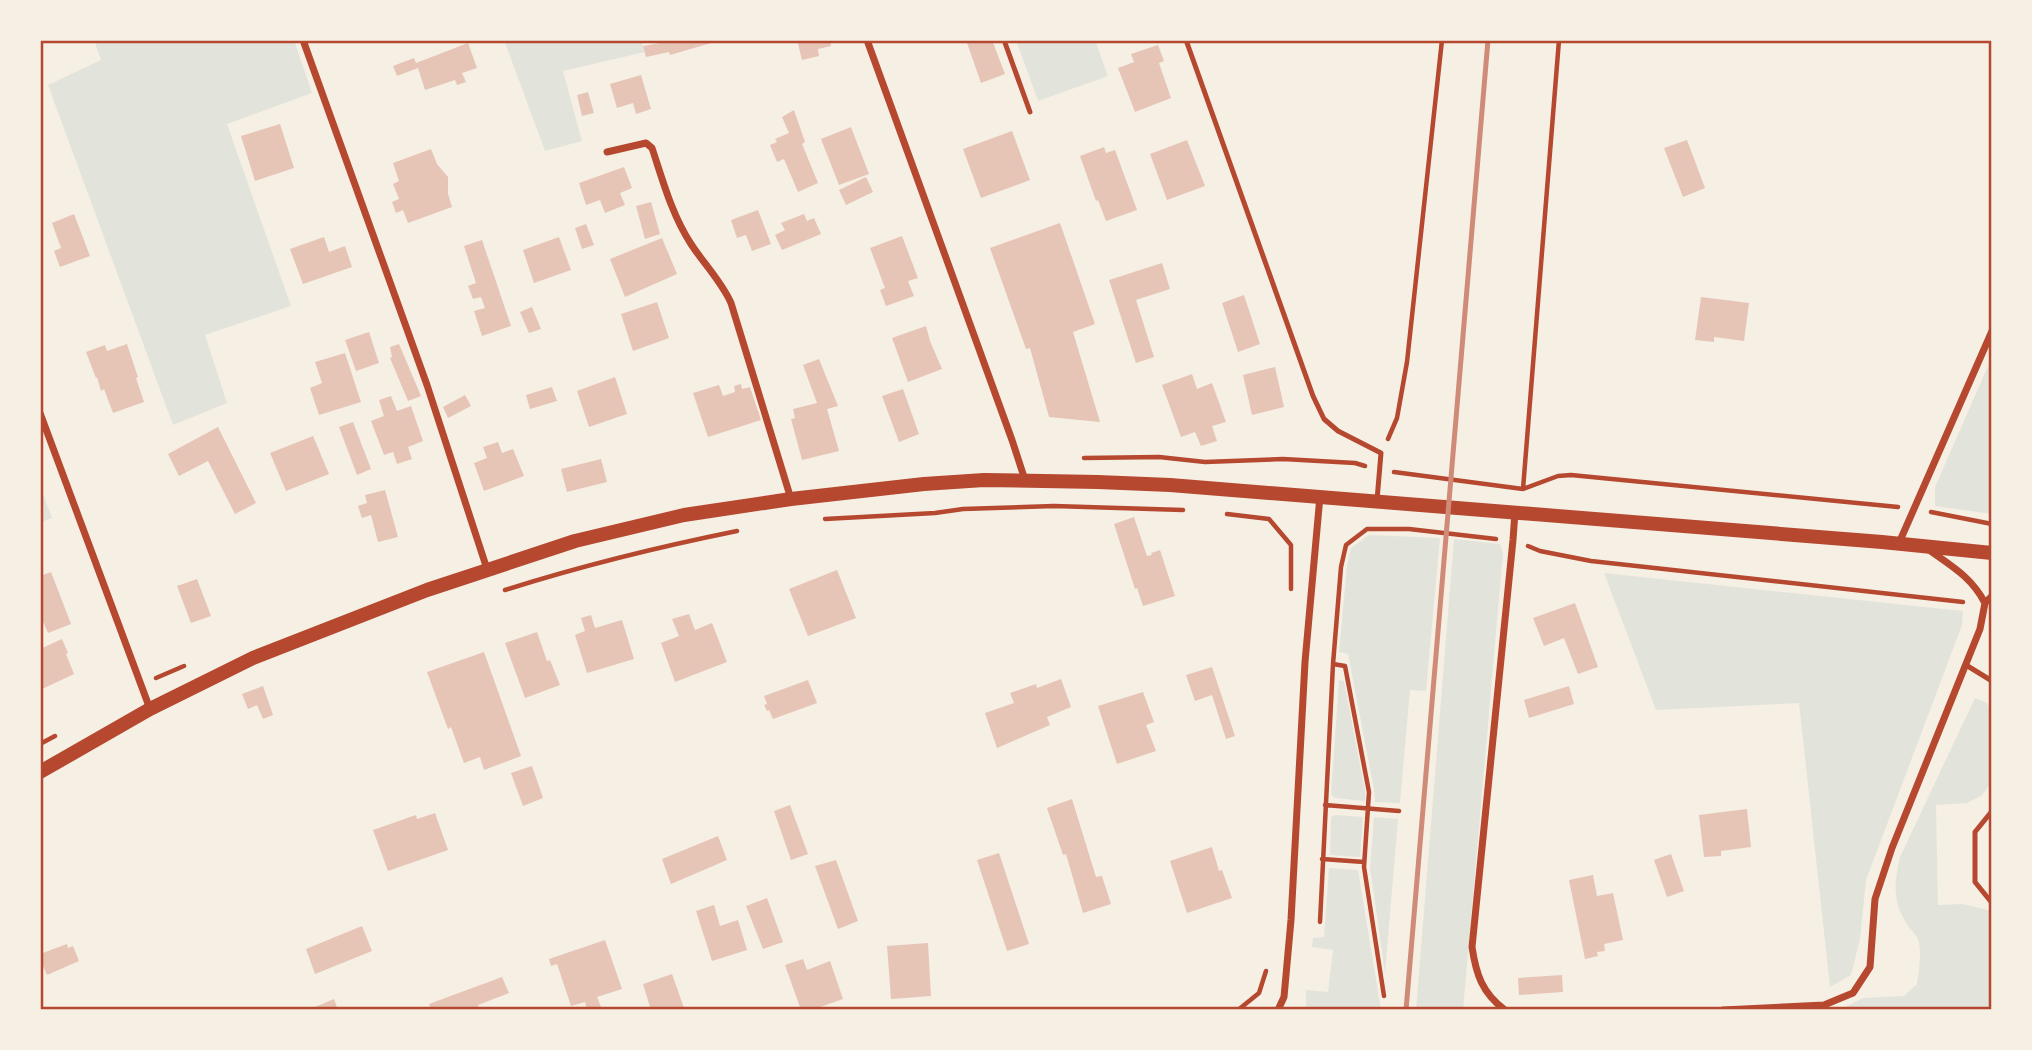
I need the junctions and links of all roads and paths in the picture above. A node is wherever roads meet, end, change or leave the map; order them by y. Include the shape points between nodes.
1 (303, 40) edge
2 (867, 40) edge
3 (1004, 40) edge
4 (1186, 40) edge
5 (1442, 40) edge
6 (1559, 40) edge
7 (1030, 112) dead end
8 (607, 152) dead end
9 (1992, 331) edge
10 (40, 413) edge
11 (1381, 453) junction
12 (1075, 458) dead end
13 (1380, 470) junction
14 (1026, 481) junction
15 (1523, 489) junction
16 (1320, 496) junction
17 (791, 499) junction
18 (1377, 500) junction
19 (1190, 510) dead end
20 (1914, 510) junction
21 (1215, 512) dead end
22 (1515, 512) junction
23 (814, 520) dead end
24 (1992, 524) edge
25 (746, 530) dead end
26 (1513, 540) junction
27 (1899, 543) junction
28 (1923, 545) junction
29 (1992, 553) edge
30 (487, 569) junction
31 (498, 592) dead end
32 (1291, 593) dead end
33 (1992, 596) edge
34 (1960, 601) dead end
35 (1985, 603) junction
36 (196, 660) dead end
37 (1332, 664) junction
38 (1966, 665) junction
39 (1992, 681) edge
40 (141, 686) junction
41 (150, 709) junction
42 (63, 731) dead end
43 (40, 744) edge
44 (40, 772) edge
45 (1325, 805) junction
46 (1368, 808) junction
47 (1399, 811) dead end
48 (1992, 811) edge
49 (1322, 859) junction
50 (1364, 862) junction
51 (1992, 903) edge
52 (1320, 922) dead end
53 (1268, 966) dead end
54 (1384, 996) dead end
55 (1238, 1010) edge
56 (1278, 1010) edge
57 (1505, 1010) edge
58 (1723, 1010) edge

1 - 30 street via 427,385
2 - 14 street
3 - 7 lane
4 - 11 lane via 1313,396 1324,419 1338,431
5 - 11 path via 1407,362 1397,418
6 - 15 path
8 - 17 street via 646,143 652,148 670,204 731,303
9 - 20 street
10 - 40 street
11 - 13 lane
12 - 13 path via 1283,459 1355,463
13 - 15 path
13 - 18 lane
14 - 16 main road
14 - 17 main road via 924,484
15 - 20 path via 1571,475
15 - 22 path
16 - 18 main road
16 - 56 street via 1305,662 1291,920 1284,997
17 - 30 main road via 684,516 575,541
18 - 22 main road
19 - 23 path via 1055,506
20 - 24 path
20 - 27 street
21 - 32 path via 1269,519 1291,545
22 - 26 street
22 - 27 main road
25 - 31 path via 575,568
26 - 34 path via 1540,551 1591,561
26 - 37 path via 1367,529 1346,545
26 - 57 street via 1472,947 1476,974
27 - 28 main road
28 - 29 main road
28 - 35 street via 1965,575
30 - 41 main road via 253,658
33 - 35 street
35 - 38 street
36 - 40 path
37 - 45 path
37 - 46 path via 1345,666 1369,792
38 - 39 lane
38 - 58 street via 1892,848 1875,899 1870,967 1853,993 1824,1005
40 - 41 street
41 - 44 main road
42 - 43 path
45 - 46 path
45 - 49 path
46 - 47 path
46 - 50 path
48 - 51 lane via 1975,832 1975,882
49 - 50 path
49 - 52 path
50 - 54 path
53 - 55 path via 1259,993

